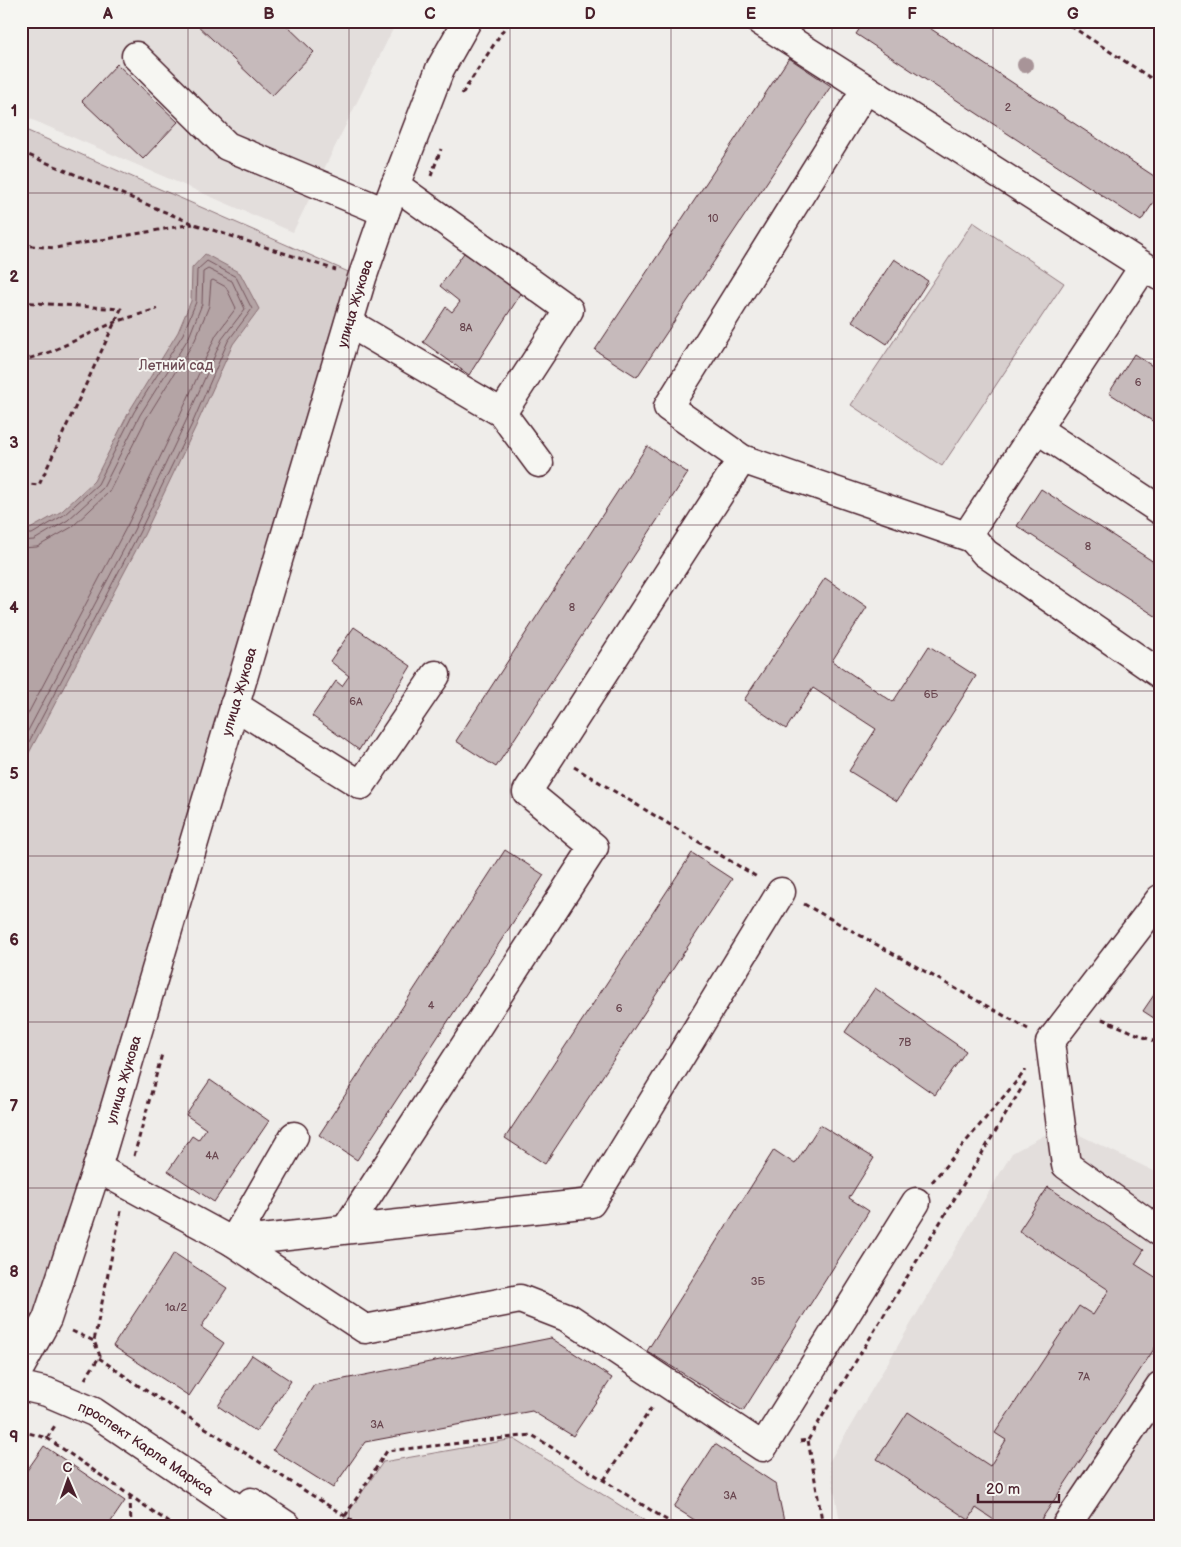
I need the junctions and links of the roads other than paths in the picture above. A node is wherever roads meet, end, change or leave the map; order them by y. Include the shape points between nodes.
1 (467, 21) edge
2 (760, 21) edge
3 (136, 56) dead end
4 (866, 89) junction
5 (395, 185) junction
6 (384, 212) junction
7 (1152, 271) edge
8 (349, 323) junction
9 (502, 413) junction
10 (1038, 429) junction
11 (742, 459) junction
12 (538, 463) dead end
13 (1160, 510) edge
14 (972, 538) junction
15 (1160, 674) edge
16 (436, 675) dead end
17 (234, 705) junction
18 (781, 892) dead end
19 (1160, 899) edge
20 (294, 1136) dead end
21 (97, 1168) junction
22 (916, 1202) road end
23 (346, 1229) junction
24 (1160, 1232) edge
25 (233, 1242) junction
26 (21, 1366) edge
27 (21, 1386) edge
28 (1160, 1386) edge
29 (71, 1401) junction
30 (263, 1526) edge
31 (287, 1526) edge
32 (1066, 1526) edge

1 - 5 street, улица Жукова via 440,69
2 - 4 street
3 - 6 street via 227,146
4 - 7 street
4 - 11 street via 668,407
5 - 6 street, улица Жукова
5 - 9 street via 569,310
6 - 8 street, улица Жукова
7 - 10 street
8 - 9 street
8 - 17 street, улица Жукова
9 - 12 street
10 - 13 street
10 - 14 street via 973,526
11 - 14 street
11 - 23 street via 528,792 594,847
14 - 15 street via 985,553
16 - 17 street via 361,785
17 - 21 street, улица Жукова
18 - 23 street via 591,1203
19 - 24 street via 1050,1042 1066,1165
20 - 25 street
21 - 25 street
21 - 26 street, улица Жукова via 47,1318
22 - 25 street via 763,1447 569,1318 520,1299 365,1329
23 - 25 street
27 - 29 street, проспект Карла Маркса
28 - 32 street
29 - 30 street, проспект Карла Маркса via 94,1412
29 - 31 street via 105,1406

